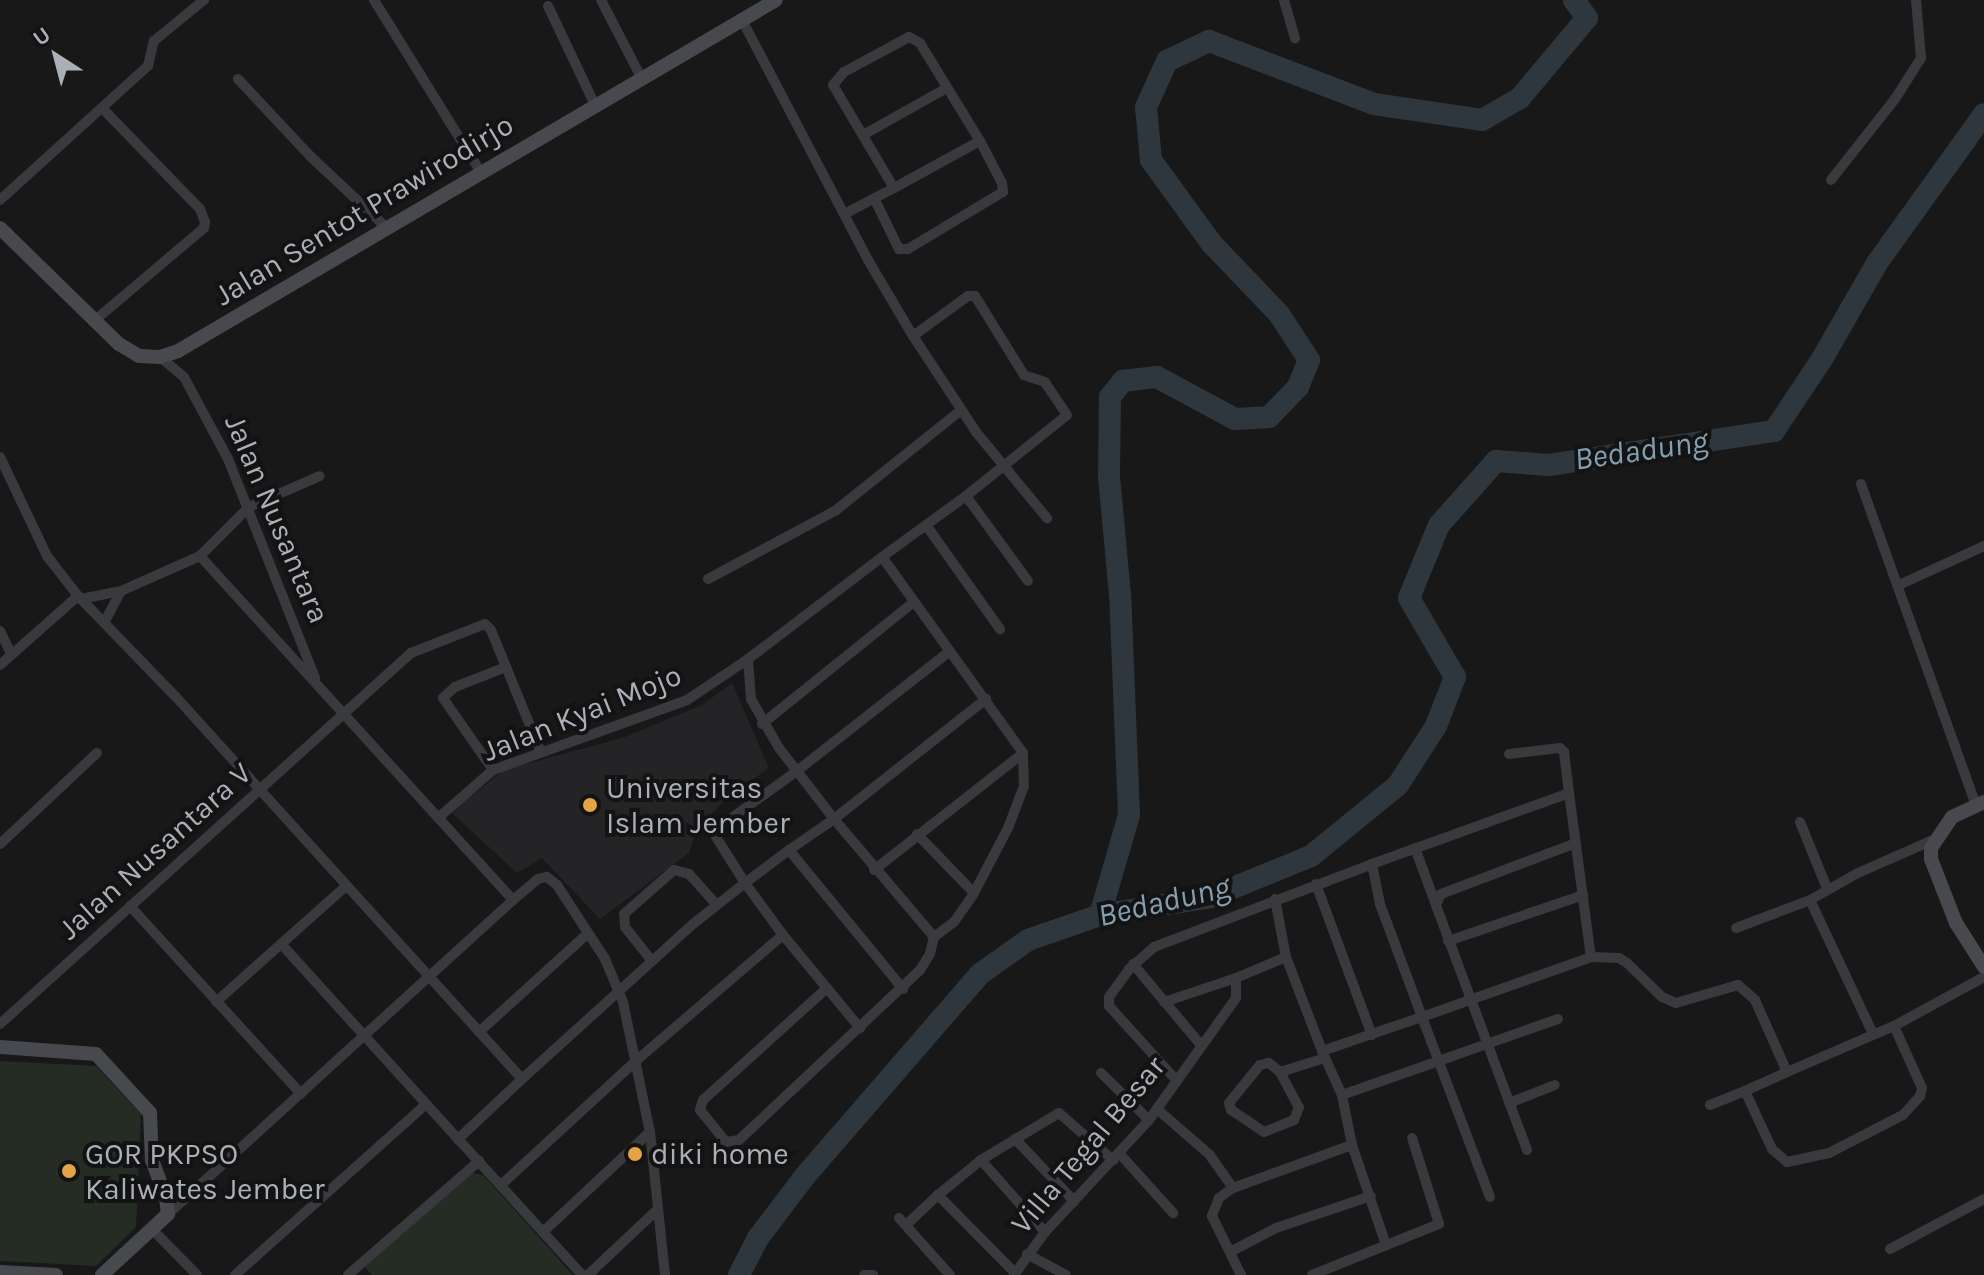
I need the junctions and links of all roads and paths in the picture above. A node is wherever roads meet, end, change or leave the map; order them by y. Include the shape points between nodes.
1 (204, 0) edge
2 (374, 0) edge
3 (601, 0) edge
4 (776, 0) edge
5 (1284, 0) edge
6 (1916, 0) edge
7 (548, 6) dead end
8 (742, 20) junction
9 (1295, 38) dead end
10 (238, 79) dead end
11 (642, 79) junction
12 (945, 89) junction
13 (595, 105) junction
14 (103, 109) junction
15 (863, 135) junction
16 (980, 141) junction
17 (480, 171) junction
18 (1831, 180) dead end
19 (894, 188) junction
20 (874, 198) junction
21 (0, 200) edge
22 (846, 213) junction
23 (0, 228) edge
24 (387, 228) junction
25 (94, 321) junction
26 (913, 336) junction
27 (178, 351) junction
28 (160, 357) junction
29 (184, 377) junction
30 (961, 410) junction
31 (0, 457) edge
32 (1004, 467) junction
33 (320, 476) dead end
34 (1861, 484) dead end
35 (966, 496) junction
36 (249, 507) junction
37 (1047, 518) dead end
38 (926, 525) junction
39 (1984, 546) edge
40 (200, 556) junction
41 (882, 557) junction
42 (708, 579) dead end
43 (1028, 581) dead end
44 (1899, 585) junction
45 (121, 591) junction
46 (79, 597) junction
47 (914, 602) junction
48 (105, 621) junction
49 (1000, 629) dead end
50 (0, 631) edge
51 (950, 651) junction
52 (11, 654) junction
53 (748, 659) junction
54 (0, 665) edge
55 (506, 667) junction
56 (317, 684) junction
57 (986, 699) junction
58 (341, 714) junction
59 (762, 724) junction
60 (540, 750) junction
61 (97, 753) dead end
62 (1023, 753) junction
63 (1509, 754) dead end
64 (493, 770) junction
65 (797, 771) junction
66 (259, 790) junction
67 (1569, 793) junction
68 (1980, 804) edge
69 (438, 818) junction
70 (834, 819) junction
71 (1800, 822) dead end
72 (917, 834) junction
73 (1935, 839) junction
74 (1576, 843) junction
75 (0, 844) edge
76 (1415, 848) junction
77 (789, 850) junction
78 (1372, 864) junction
79 (874, 870) junction
80 (745, 883) junction
81 (1316, 884) junction
82 (346, 886) junction
83 (1827, 888) junction
84 (974, 893) junction
85 (1583, 895) junction
86 (1275, 899) junction
87 (513, 900) junction
88 (1810, 900) junction
89 (716, 904) junction
90 (1436, 905) junction
91 (130, 906) junction
92 (1736, 928) dead end
93 (587, 934) junction
94 (783, 935) junction
95 (934, 937) junction
96 (1448, 941) junction
97 (281, 944) junction
98 (1286, 957) junction
99 (1591, 957) junction
100 (652, 961) junction
101 (1133, 964) junction
102 (1984, 967) edge
103 (1984, 977) edge
104 (430, 978) junction
105 (1236, 978) junction
106 (827, 988) junction
107 (903, 989) junction
108 (620, 993) junction
109 (216, 1002) junction
110 (1164, 1002) junction
111 (1470, 1002) junction
112 (1422, 1017) junction
113 (1558, 1019) dead end
114 (0, 1024) edge
115 (1894, 1026) junction
116 (860, 1028) junction
117 (479, 1032) junction
118 (1873, 1034) junction
119 (1372, 1035) junction
120 (365, 1037) junction
121 (1201, 1045) junction
122 (1486, 1045) junction
123 (0, 1047) edge
124 (1324, 1055) junction
125 (637, 1060) junction
126 (1441, 1062) junction
127 (1280, 1072) junction
128 (1787, 1072) junction
129 (1101, 1073) dead end
130 (522, 1079) junction
131 (1177, 1081) junction
132 (1555, 1085) dead end
133 (1745, 1091) junction
134 (301, 1094) junction
135 (1342, 1095) junction
136 (1509, 1103) junction
137 (426, 1104) junction
138 (1710, 1105) dead end
139 (1157, 1109) junction
140 (1149, 1120) junction
141 (650, 1132) junction
142 (1412, 1138) dead end
143 (458, 1139) junction
144 (1015, 1139) junction
145 (1352, 1145) junction
146 (1527, 1150) dead end
147 (1116, 1157) junction
148 (981, 1160) junction
149 (479, 1161) junction
150 (501, 1185) junction
151 (1233, 1188) junction
152 (938, 1195) junction
153 (1371, 1196) junction
154 (1490, 1197) dead end
155 (1984, 1199) edge
156 (1074, 1201) junction
157 (658, 1209) junction
158 (1173, 1213) dead end
159 (168, 1214) junction
160 (152, 1229) junction
161 (543, 1232) junction
162 (1045, 1232) junction
163 (1386, 1245) junction
164 (1890, 1249) dead end
165 (1230, 1252) junction
166 (1027, 1254) junction
167 (0, 1272) edge
168 (241, 1273) edge
169 (1014, 1274) edge
170 (56, 1275) edge
171 (102, 1275) edge
172 (197, 1275) edge
173 (348, 1275) edge
174 (585, 1275) edge
175 (665, 1275) edge
176 (864, 1275) edge
177 (873, 1275) edge
178 (950, 1275) edge
179 (1066, 1275) edge
180 (1241, 1275) edge
181 (1312, 1275) edge

1 - 14 street via 157,37 148,66
2 - 17 street
3 - 11 street
4 - 8 street, Jalan Sentot Prawirodirjo
5 - 9 street
6 - 18 street via 1921,58
7 - 13 street
8 - 11 street, Jalan Sentot Prawirodirjo
8 - 22 street
10 - 24 street
11 - 13 street, Jalan Sentot Prawirodirjo
12 - 15 street
12 - 15 street via 920,43 905,37 839,75 834,90
12 - 16 street
13 - 17 street, Jalan Sentot Prawirodirjo
14 - 21 street
14 - 25 street via 200,209 205,222
15 - 19 street
16 - 19 street
16 - 20 street via 1003,192 908,249 899,249
17 - 24 street, Jalan Sentot Prawirodirjo
19 - 20 street
20 - 22 street
22 - 26 street
23 - 25 street
24 - 27 street, Jalan Sentot Prawirodirjo
25 - 28 street via 128,351
26 - 30 street
26 - 32 street, Jalan Kyai Mojo via 972,294 1024,375 1045,382 1066,412 1067,419
27 - 28 street, Jalan Sentot Prawirodirjo
27 - 29 street
28 - 29 street
29 - 36 street, Jalan Nusantara
30 - 32 street
30 - 42 street via 835,511
31 - 46 street via 47,556
32 - 35 street, Jalan Kyai Mojo
32 - 37 street
33 - 36 street
34 - 44 street
35 - 38 street, Jalan Kyai Mojo
35 - 43 street
36 - 40 street
36 - 56 street, Jalan Nusantara
38 - 41 street, Jalan Kyai Mojo
38 - 49 street
39 - 44 street
40 - 45 street
40 - 56 street
41 - 47 street
41 - 53 street, Jalan Kyai Mojo
44 - 68 street
45 - 46 street
45 - 48 street
46 - 48 street
46 - 52 street
47 - 51 street
47 - 59 street
48 - 66 street
50 - 52 street
51 - 57 street
51 - 65 street
52 - 54 street
53 - 59 street via 751,699
53 - 60 street, Jalan Kyai Mojo via 687,700 626,725
55 - 58 street, Jalan Nusantara V via 491,630 481,624 404,656
55 - 60 street
55 - 64 street via 455,687 443,698
56 - 58 street
57 - 62 street
57 - 70 street
58 - 66 street, Jalan Nusantara V
58 - 69 street
59 - 65 street
60 - 64 street, Jalan Kyai Mojo
61 - 75 street
62 - 72 street
62 - 84 street via 1019,802
63 - 67 street via 1560,748
64 - 69 street, Jalan Kyai Mojo
65 - 70 street
65 - 80 street via 715,834
66 - 82 street
66 - 91 street, Jalan Nusantara V
67 - 74 street
67 - 76 street
68 - 73 street via 1952,817
69 - 87 street
70 - 77 street
70 - 79 street
71 - 83 street
72 - 79 street
72 - 84 street
73 - 83 street
73 - 102 street via 1931,859 1956,923
74 - 85 street
74 - 90 street via 1441,894
76 - 78 street
76 - 90 street
77 - 80 street
77 - 107 street
78 - 81 street
78 - 112 street via 1380,904
79 - 95 street
80 - 89 street
80 - 94 street
81 - 86 street
81 - 119 street
82 - 97 street
82 - 104 street
83 - 88 street
84 - 95 street via 954,922
85 - 96 street
85 - 99 street
86 - 98 street
86 - 101 street via 1154,947
87 - 93 street via 547,877
87 - 104 street
88 - 92 street
88 - 118 street
89 - 100 street
89 - 100 street via 689,874 674,870 624,914 625,927
90 - 96 street
91 - 109 street
91 - 114 street, Jalan Nusantara V
93 - 108 street
93 - 117 street
94 - 106 street
94 - 125 street
95 - 107 street via 930,954
96 - 111 street
97 - 109 street
97 - 120 street
98 - 105 street
98 - 124 street
99 - 111 street
99 - 128 street via 1619,958 1676,1003 1738,985 1755,1000
100 - 108 street
101 - 110 street
101 - 131 street via 1109,997 1109,1006
103 - 115 street
104 - 117 street
104 - 120 street
105 - 110 street
105 - 121 street, Villa Tegal Besar via 1236,998
106 - 116 street
106 - 116 street via 703,1100 700,1110 726,1142 739,1140
107 - 116 street
108 - 125 street
108 - 130 street
109 - 134 street
110 - 121 street
111 - 112 street
111 - 122 street
112 - 119 street
112 - 126 street
113 - 122 street
115 - 118 street
115 - 133 street via 1922,1088 1920,1096 1903,1115 1829,1153 1799,1161 1780,1158
117 - 130 street
118 - 128 street
119 - 124 street
120 - 134 street
120 - 137 street
121 - 131 street, Villa Tegal Besar
122 - 126 street
122 - 136 street
123 - 159 street via 102,1058 150,1113 152,1160
124 - 127 street
124 - 135 street
125 - 141 street
125 - 150 street
126 - 135 street
126 - 154 street
127 - 127 street via 1298,1114 1261,1132 1231,1110 1230,1100 1260,1065 1269,1063
128 - 133 street
129 - 140 street
130 - 143 street
131 - 139 street, Villa Tegal Besar
132 - 136 street
133 - 138 street
134 - 159 street
135 - 145 street
136 - 146 street
137 - 143 street
137 - 168 street
139 - 140 street, Villa Tegal Besar
139 - 151 street via 1209,1154
140 - 147 street, Villa Tegal Besar
141 - 157 street
141 - 161 street
142 - 163 street via 1441,1221
143 - 149 street
144 - 147 street via 1059,1113
144 - 148 street
144 - 156 street
145 - 151 street
145 - 153 street
147 - 156 street, Villa Tegal Besar
147 - 158 street
148 - 152 street
148 - 162 street
149 - 150 street
149 - 173 street
150 - 161 street
151 - 165 street via 1219,1198 1212,1216
152 - 169 street
152 - 178 street via 902,1222
153 - 163 street
153 - 165 street via 1276,1228
155 - 164 street
156 - 162 street, Villa Tegal Besar
157 - 174 street
157 - 175 street
159 - 160 street
160 - 171 street
160 - 172 street
161 - 174 street
162 - 166 street, Villa Tegal Besar
163 - 181 street
165 - 180 street
166 - 169 street, Villa Tegal Besar
166 - 179 street
167 - 170 street
176 - 177 street

